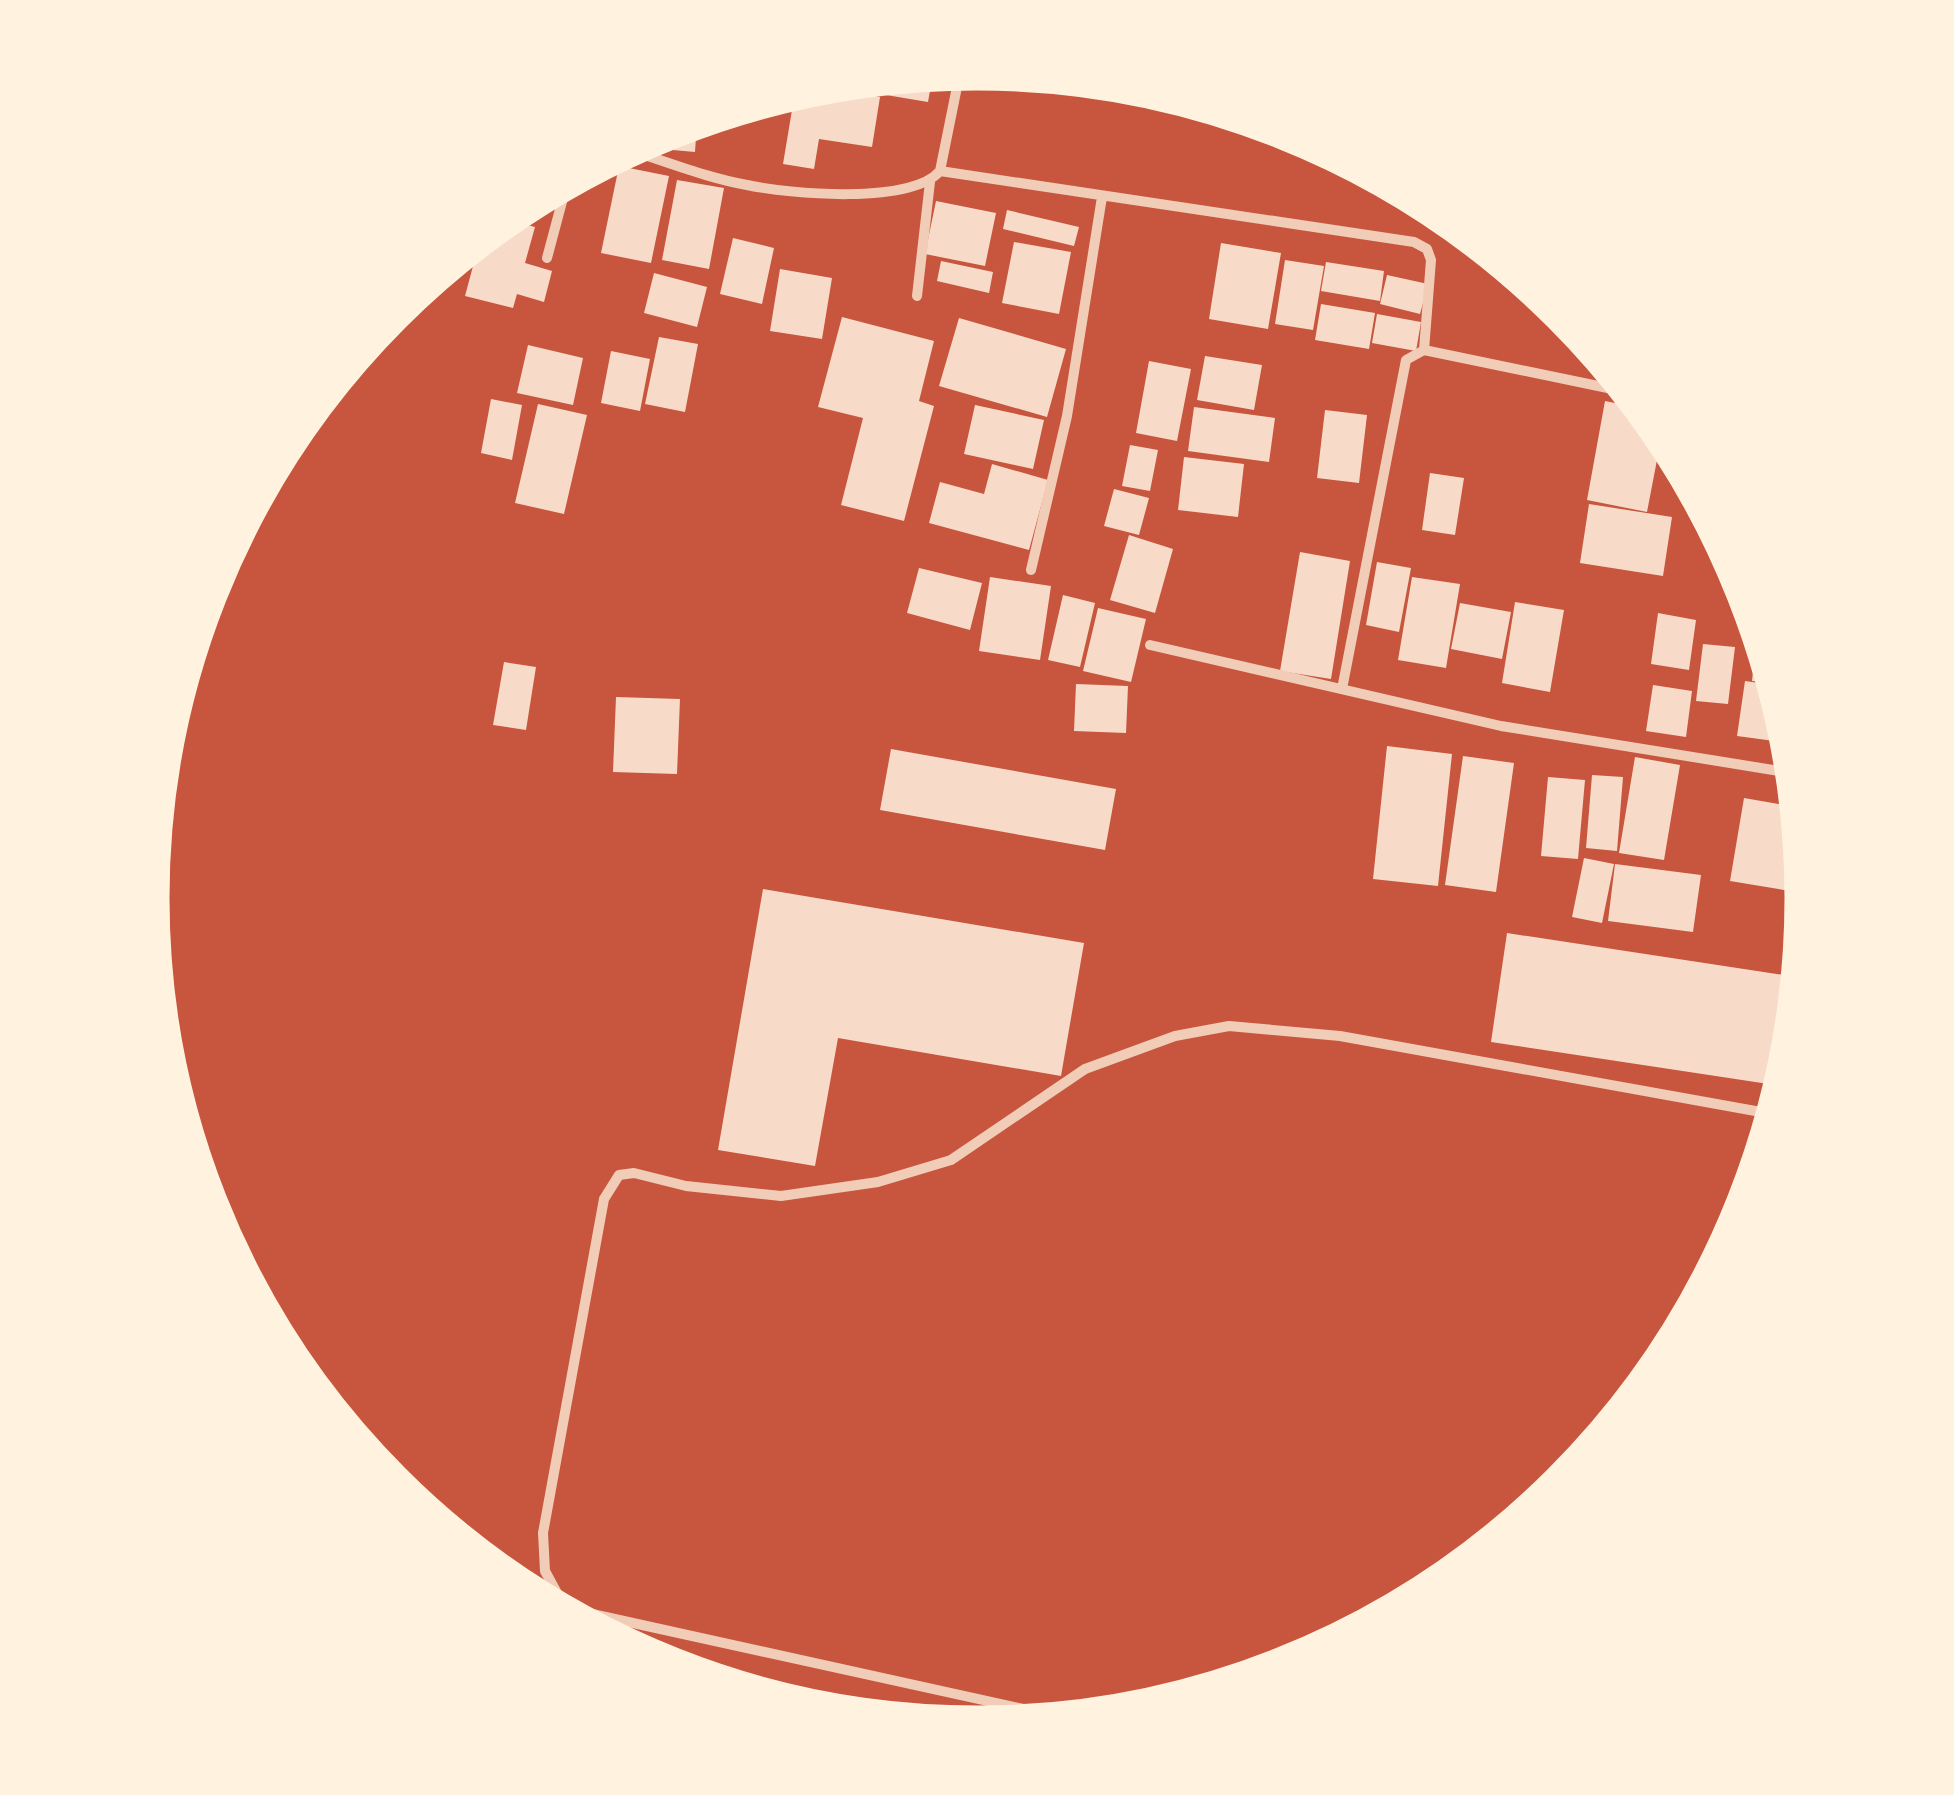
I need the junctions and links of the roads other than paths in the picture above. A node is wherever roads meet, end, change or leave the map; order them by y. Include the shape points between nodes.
1 (957, 88) edge
2 (651, 157) edge
3 (940, 171) junction
4 (930, 182) junction
5 (1102, 197) junction
6 (562, 203) edge
7 (546, 258) dead end
8 (917, 296) dead end
9 (1424, 350) junction
10 (1607, 388) edge
11 (1031, 570) dead end
12 (1150, 645) dead end
13 (1342, 689) junction
14 (1776, 770) edge
15 (1758, 1111) edge
16 (555, 1588) edge
17 (605, 1617) edge
18 (1013, 1707) edge

1 - 3 street
2 - 4 street via 783,190 898,190
3 - 4 street
3 - 5 street
4 - 8 street
5 - 9 street via 1414,242 1428,249 1431,260
5 - 11 street via 1073,384
6 - 7 street
9 - 10 street
9 - 13 street via 1406,360
12 - 13 street
13 - 14 street via 1502,726
15 - 16 street via 1340,1036 1229,1026 1174,1036 1085,1069 952,1160 878,1182 781,1196 620,1174 604,1199 543,1533 545,1571
17 - 18 street

